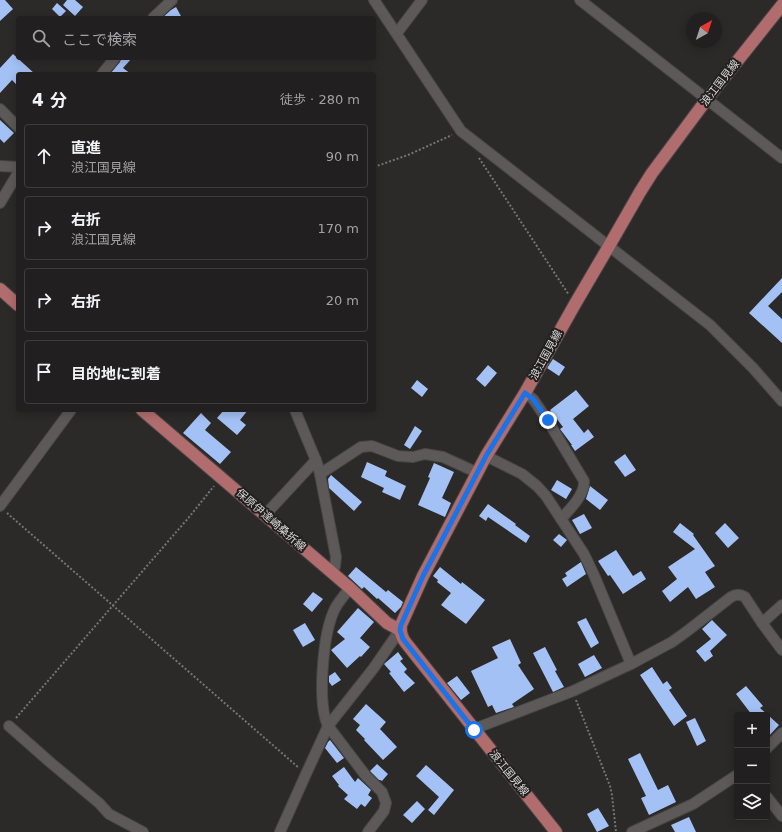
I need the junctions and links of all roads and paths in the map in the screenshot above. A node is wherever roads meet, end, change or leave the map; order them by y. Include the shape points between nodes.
1 (172, 0) edge
2 (374, 0) edge
3 (422, 0) edge
4 (580, 0) edge
5 (782, 5) edge
6 (155, 16) edge
7 (396, 33) junction
8 (113, 60) edge
9 (104, 72) edge
10 (707, 99) junction
11 (0, 108) edge
12 (16, 125) edge
13 (461, 131) junction
14 (479, 158) dead end
15 (782, 158) edge
16 (0, 166) edge
17 (376, 166) edge
18 (16, 167) edge
19 (16, 176) edge
20 (0, 203) edge
21 (610, 246) junction
22 (0, 289) edge
23 (16, 302) edge
24 (575, 304) junction
25 (525, 393) junction
26 (782, 401) edge
27 (70, 412) edge
28 (144, 412) edge
29 (295, 412) edge
30 (486, 456) junction
31 (316, 460) junction
32 (478, 473) junction
33 (320, 474) junction
34 (221, 478) junction
35 (3, 509) edge
36 (265, 515) junction
37 (561, 519) junction
38 (332, 573) junction
39 (350, 588) junction
40 (113, 605) junction
41 (782, 605) edge
42 (762, 623) junction
43 (400, 630) junction
44 (782, 650) edge
45 (631, 664) junction
46 (573, 691) junction
47 (9, 726) joint
48 (328, 726) junction
49 (474, 730) junction
50 (782, 733) edge
51 (770, 745) edge
52 (306, 774) junction
53 (734, 777) edge
54 (770, 801) edge
55 (782, 816) edge
56 (143, 832) edge
57 (280, 832) edge
58 (368, 832) edge
59 (556, 832) edge
60 (616, 832) edge
61 (632, 832) edge

1 - 6 street
2 - 7 street
3 - 7 street
4 - 10 street
5 - 10 main road, 浪江国見線
7 - 13 street
8 - 9 street
10 - 15 street
10 - 21 main road, 浪江国見線 via 652,173
11 - 12 street
13 - 17 path
13 - 21 street
14 - 24 path
16 - 18 street
19 - 20 street
21 - 24 main road, 浪江国見線
21 - 26 street via 710,325
22 - 23 main road
24 - 25 main road, 浪江国見線
25 - 30 main road, 浪江国見線
25 - 37 street via 533,399 548,420 584,481 580,496
27 - 35 street
28 - 34 main road, 保原伊達崎桑折線
29 - 31 street
30 - 32 main road, 浪江国見線
30 - 37 street via 522,474 537,486
31 - 33 street
31 - 36 street
32 - 33 street via 443,456 398,456 372,446 361,447
32 - 43 main road, 浪江国見線 via 423,576
33 - 38 street via 336,557
34 - 36 main road, 保原伊達崎桑折線
34 - 40 path
35 - 40 path
36 - 38 main road, 保原伊達崎桑折線
37 - 45 street via 594,574
38 - 39 main road, 保原伊達崎桑折線
39 - 43 main road, 保原伊達崎桑折線 via 387,623
39 - 48 street via 337,605 329,624 322,692
40 - 47 path
40 - 52 path
41 - 42 street
42 - 44 street
42 - 45 street via 745,597 736,595 672,642
43 - 48 street
43 - 49 main road, 浪江国見線 via 403,639
45 - 46 street
46 - 49 street
46 - 60 path via 610,786
47 - 56 street via 109,814
48 - 52 street
48 - 58 street via 366,776 382,792 386,803 384,811
49 - 59 main road, 浪江国見線
50 - 51 street
52 - 57 street
53 - 61 street via 693,804
54 - 55 street

